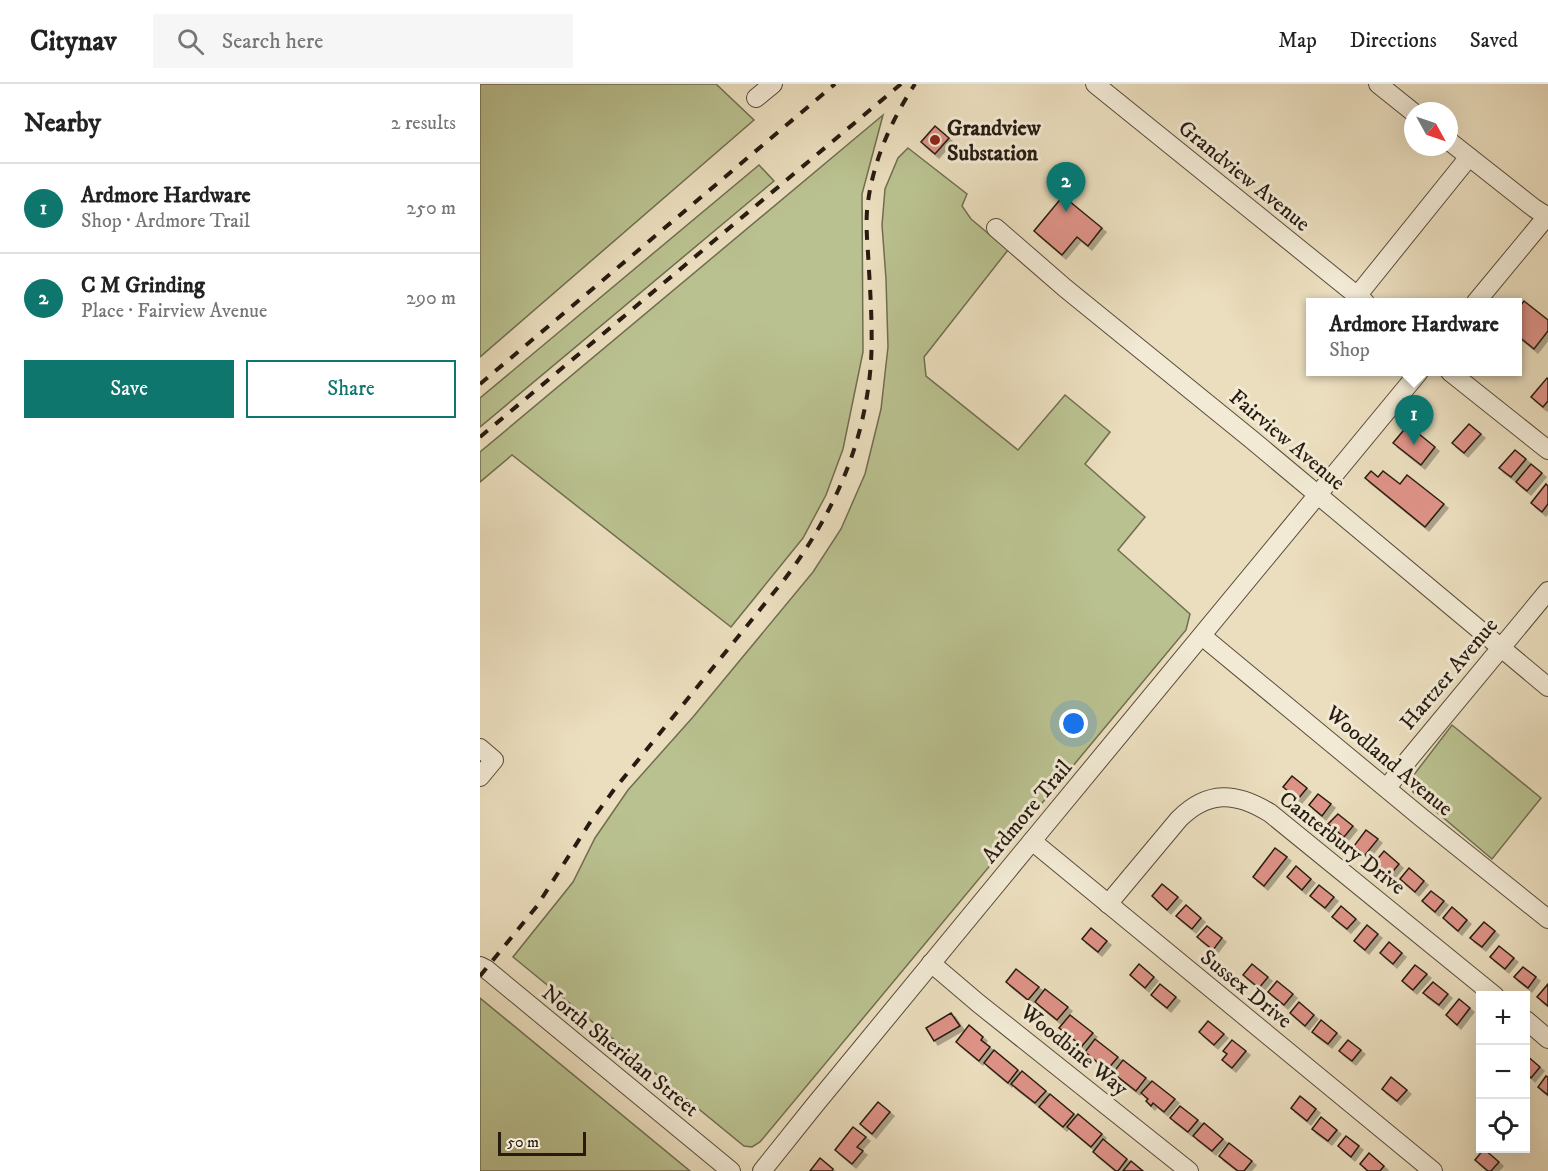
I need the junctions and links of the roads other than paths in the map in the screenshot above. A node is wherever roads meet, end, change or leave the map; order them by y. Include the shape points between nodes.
1 (773, 84) edge
2 (1095, 84) edge
3 (1378, 84) edge
4 (756, 98) dead end
5 (1404, 105) edge
6 (1458, 148) edge
7 (1469, 157) junction
8 (1548, 216) edge
9 (996, 228) dead end
10 (1360, 298) edge
11 (1362, 298) edge
12 (1480, 298) edge
13 (1416, 376) edge
14 (1455, 376) edge
15 (1548, 450) edge
16 (1317, 494) junction
17 (1548, 591) edge
18 (1202, 636) junction
19 (1500, 648) junction
20 (1548, 687) edge
21 (480, 748) edge
22 (480, 777) edge
23 (1387, 788) junction
24 (1032, 841) junction
25 (1108, 904) junction
26 (1548, 919) edge
27 (931, 963) junction
28 (480, 966) edge
29 (1489, 991) edge
30 (1530, 1023) edge
31 (1548, 1039) edge
32 (731, 1171) edge
33 (762, 1171) edge
34 (1189, 1171) edge
35 (1433, 1171) edge

1 - 4 street
2 - 10 street, Grandview Avenue
3 - 5 street
6 - 7 street
7 - 8 street
7 - 11 street
8 - 12 street
9 - 16 street, Fairview Avenue
13 - 16 street, Ardmore Trail
14 - 15 street
16 - 18 street, Ardmore Trail
16 - 19 street, Fairview Avenue
17 - 19 street, Hartzer Avenue
18 - 23 street, Woodland Avenue
18 - 24 street, Ardmore Trail
19 - 20 street, Fairview Avenue
19 - 23 street, Hartzer Avenue
21 - 22 street via 494,760
23 - 26 street, Woodland Avenue
24 - 25 street, Sussex Drive
24 - 27 street, Ardmore Trail
25 - 29 street, Canterbury Drive via 1190,808 1216,798 1243,800 1270,813
25 - 35 street, Sussex Drive
27 - 33 street, Ardmore Trail
27 - 34 street, Woodbine Way
28 - 32 street, North Sheridan Street
30 - 31 street

